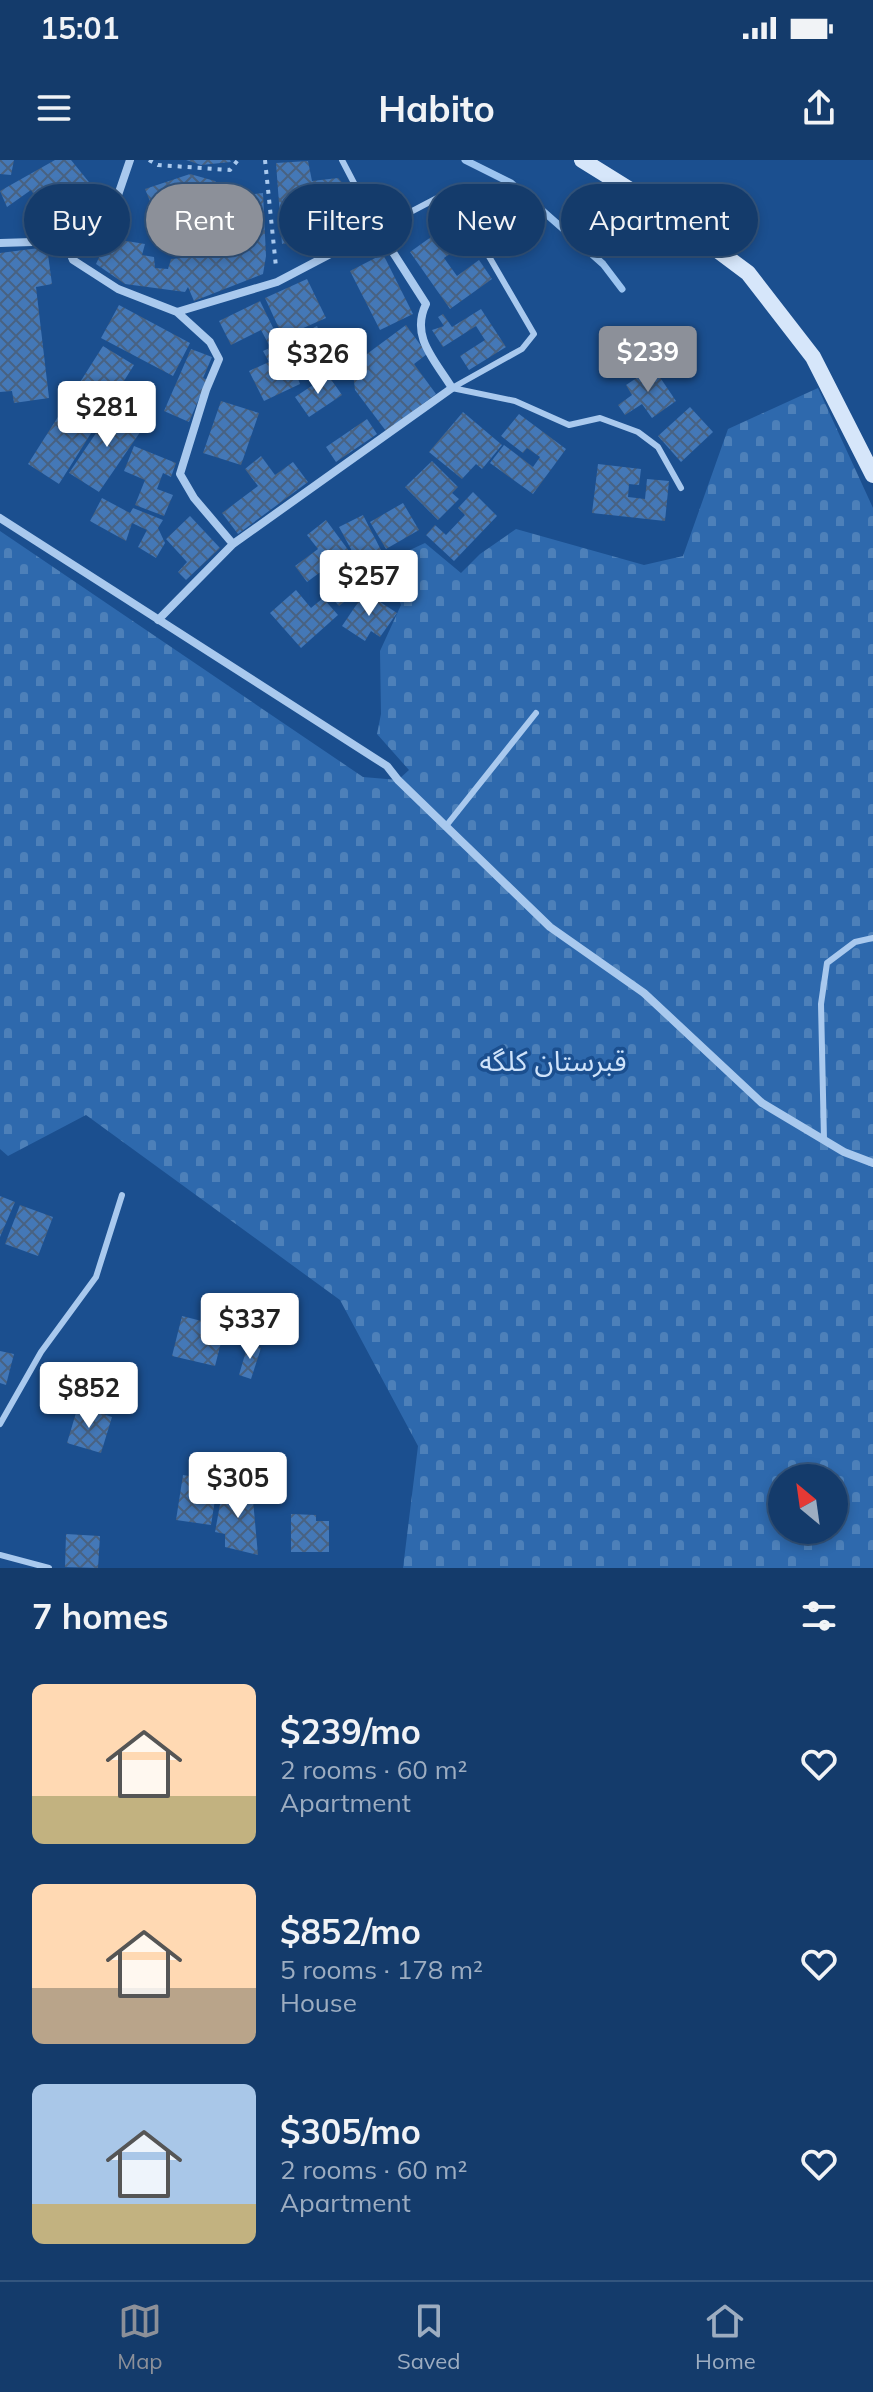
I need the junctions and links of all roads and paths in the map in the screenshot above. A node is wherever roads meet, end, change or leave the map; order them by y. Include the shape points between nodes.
1 (130, 160) edge
2 (149, 160) edge
3 (238, 160) edge
4 (265, 160) edge
5 (342, 160) edge
6 (582, 160) edge
7 (122, 184) edge
8 (355, 184) edge
9 (412, 211) edge
10 (24, 242) edge
11 (0, 243) edge
12 (71, 256) edge
13 (327, 256) edge
14 (395, 256) edge
15 (277, 282) junction
16 (177, 312) junction
17 (452, 388) junction
18 (873, 475) edge
19 (681, 488) dead end
20 (0, 518) edge
21 (233, 544) junction
22 (158, 620) junction
23 (536, 713) dead end
24 (446, 826) junction
25 (873, 938) edge
26 (824, 1140) junction
27 (873, 1163) edge
28 (122, 1195) dead end
29 (0, 1424) edge
30 (0, 1555) edge
31 (49, 1568) edge

1 - 7 street
2 - 3 path via 230,170
4 - 15 path
5 - 8 lane
6 - 18 street via 669,214 748,273 813,357
9 - 17 lane via 441,196 462,210 534,334 522,349
10 - 11 street
12 - 16 street via 118,289
13 - 15 street
14 - 17 street via 426,304 418,319 421,337
15 - 16 street
16 - 21 street via 210,342 219,359 180,474
17 - 19 lane via 515,401 569,425 600,418 638,432 658,447
17 - 21 street
20 - 22 street
21 - 22 street
22 - 24 street via 387,766
23 - 24 lane
24 - 26 street via 550,927 644,993 762,1103
25 - 26 lane via 855,942 827,963 821,1004
26 - 27 street
28 - 29 lane via 96,1277 41,1352
30 - 31 lane

